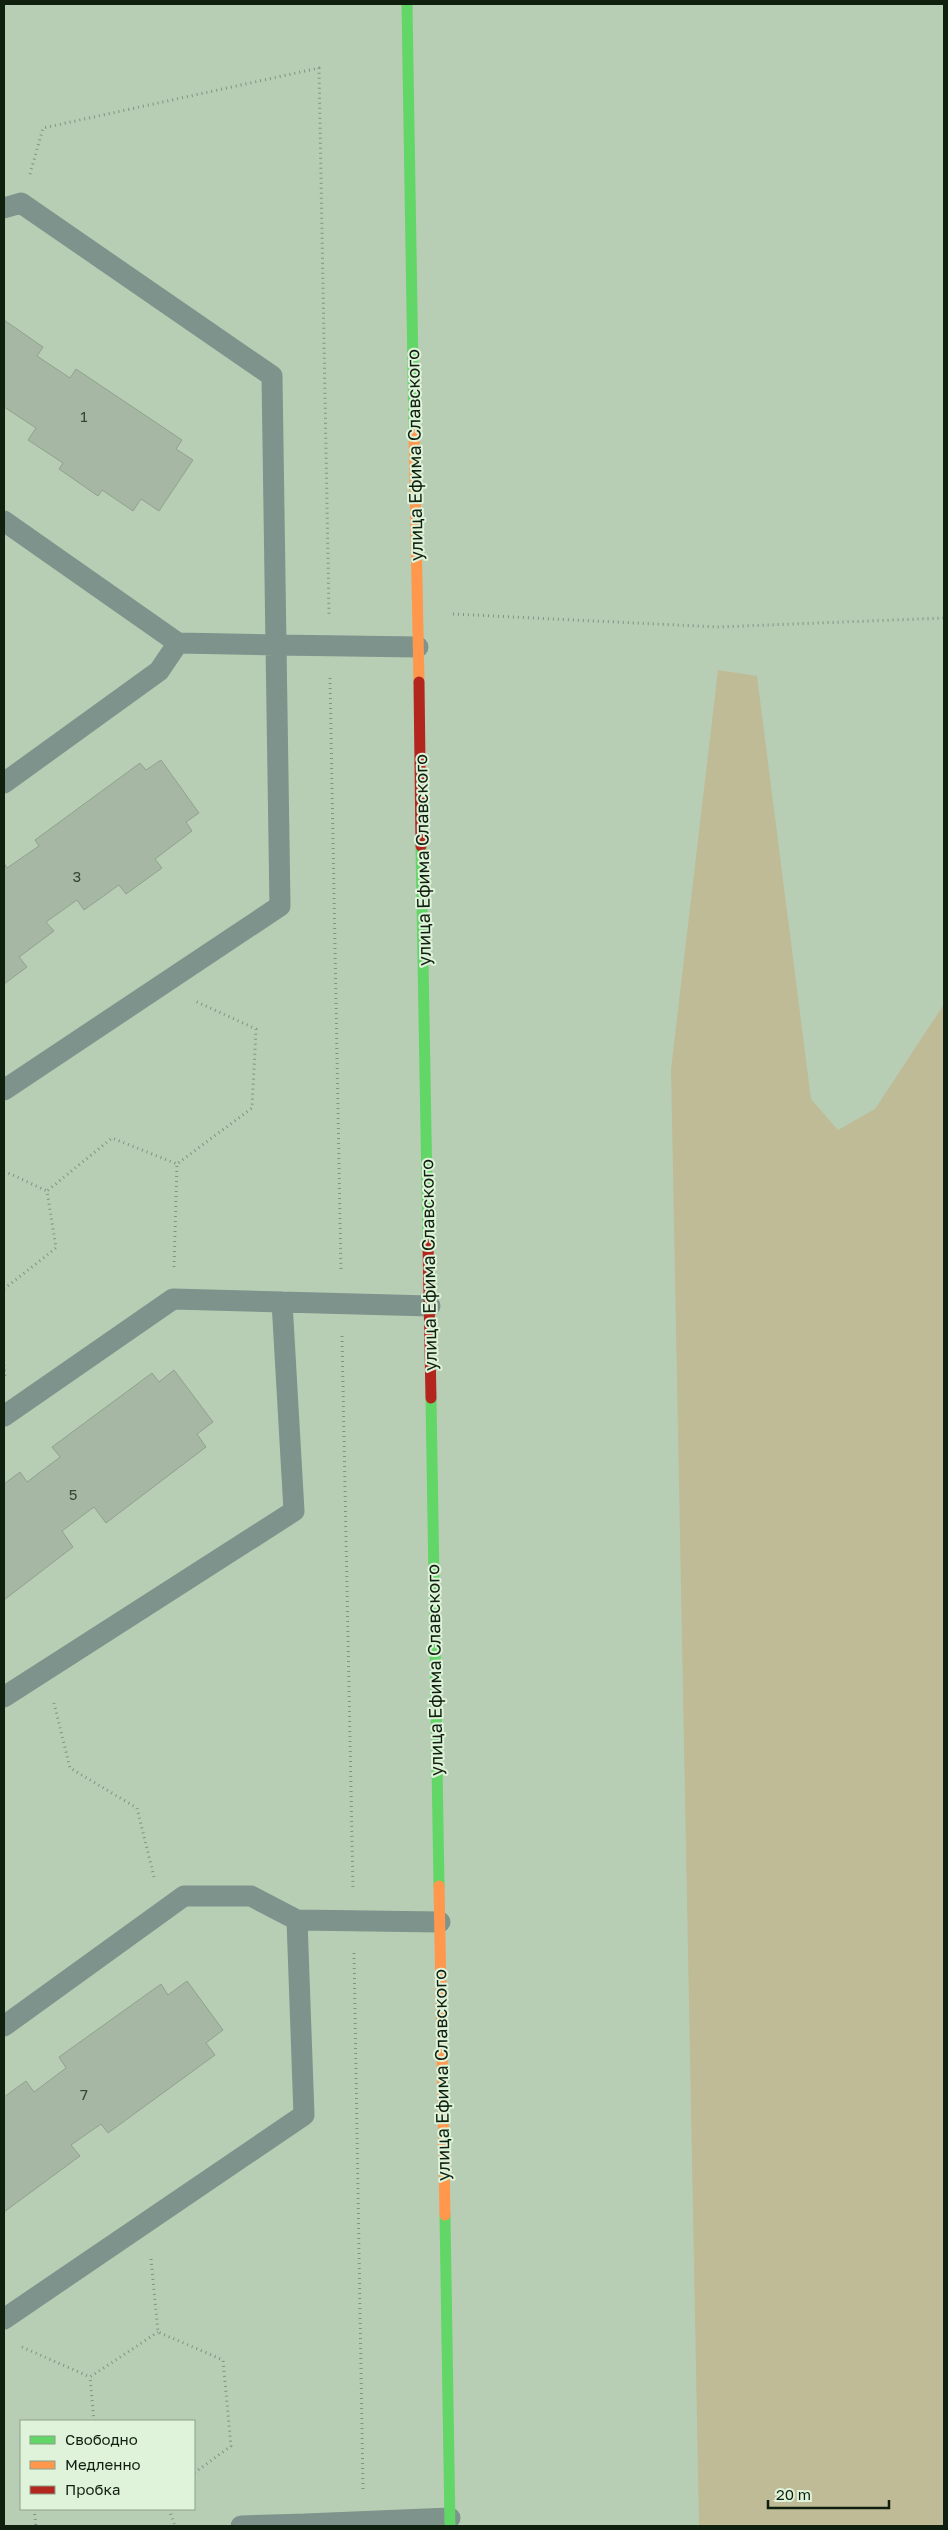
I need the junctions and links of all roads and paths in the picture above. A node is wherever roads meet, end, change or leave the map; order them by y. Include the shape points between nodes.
1 (407, 4) edge
2 (12, 205) edge
3 (4, 521) edge
4 (418, 613) junction
5 (944, 618) edge
6 (178, 643) junction
7 (276, 645) junction
8 (330, 646) junction
9 (418, 647) junction
10 (4, 783) edge
11 (160, 986) junction
12 (4, 1090) edge
13 (177, 1164) junction
14 (4, 1171) edge
15 (47, 1191) junction
16 (4, 1290) edge
17 (173, 1299) junction
18 (282, 1302) junction
19 (342, 1303) junction
20 (430, 1306) junction
21 (4, 1416) edge
22 (45, 1671) junction
23 (4, 1697) edge
24 (163, 1911) junction
25 (297, 1920) junction
26 (353, 1921) junction
27 (440, 1922) junction
28 (4, 2026) edge
29 (148, 2221) junction
30 (4, 2319) edge
31 (158, 2332) junction
32 (19, 2346) dead end
33 (90, 2377) junction
34 (94, 2420) edge
35 (195, 2473) edge
36 (34, 2510) edge
37 (169, 2510) edge
38 (364, 2522) junction
39 (450, 2522) edge
40 (306, 2525) edge
41 (36, 2526) edge
42 (175, 2526) edge
43 (242, 2526) edge

1 - 4 street, улица Ефима Славского
2 - 7 lane via 272,376
2 - 8 path via 43,128 319,68
3 - 6 lane
4 - 5 path via 717,627
4 - 9 street, улица Ефима Славского
6 - 7 lane
6 - 10 lane via 159,671
7 - 8 lane
7 - 11 lane via 280,906
8 - 9 lane
8 - 19 path
9 - 20 street, улица Ефима Славского
11 - 12 lane
11 - 13 path via 256,1029 252,1108
13 - 15 path via 112,1138
13 - 17 path
14 - 15 path
15 - 16 path via 56,1248
17 - 18 lane
17 - 21 lane
18 - 19 lane
18 - 22 lane via 294,1511
19 - 20 lane
19 - 26 path
20 - 27 street, улица Ефима Славского
22 - 23 lane
22 - 24 path via 70,1768 137,1808
24 - 25 lane via 184,1896 251,1896
24 - 28 lane
25 - 26 lane
25 - 29 lane via 304,2115
26 - 27 lane
26 - 38 path
27 - 39 street, улица Ефима Славского
29 - 30 lane
29 - 31 path
31 - 33 path
31 - 35 path via 223,2360 232,2446
32 - 33 path
33 - 34 path
36 - 41 path
37 - 42 path
38 - 39 lane
38 - 40 lane
40 - 43 lane

